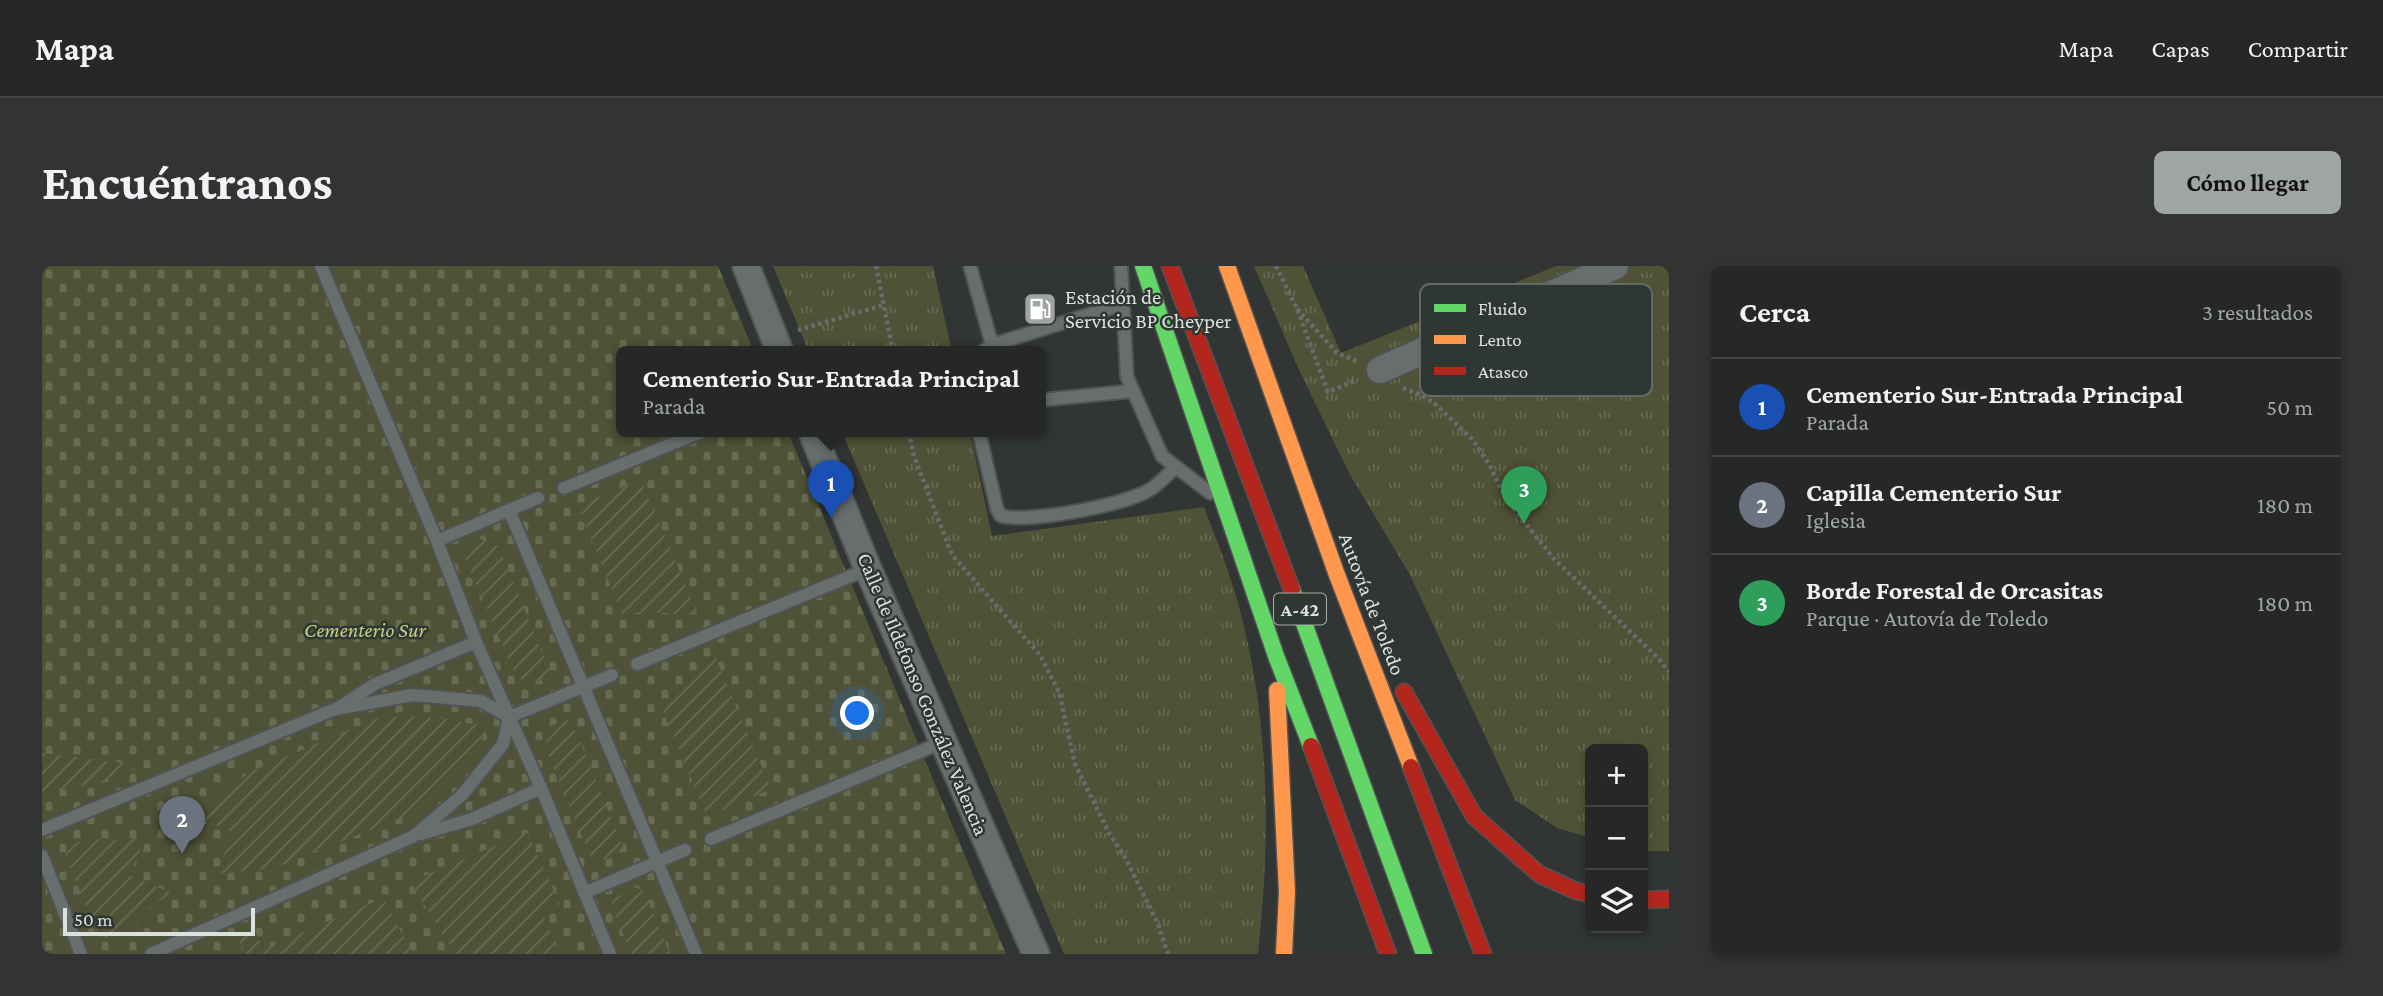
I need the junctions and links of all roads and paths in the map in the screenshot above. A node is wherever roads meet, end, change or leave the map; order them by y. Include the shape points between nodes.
1 (321, 266) edge
2 (746, 266) edge
3 (876, 266) edge
4 (970, 266) edge
5 (1121, 266) edge
6 (1143, 266) edge
7 (1170, 266) edge
8 (1227, 266) edge
9 (1276, 266) edge
10 (1615, 266) edge
11 (1579, 284) edge
12 (884, 304) junction
13 (1123, 304) junction
14 (1297, 309) junction
15 (777, 344) edge
16 (892, 346) edge
17 (986, 346) edge
18 (996, 346) edge
19 (1420, 364) edge
20 (1389, 379) junction
21 (1133, 391) junction
22 (1420, 394) edge
23 (1424, 396) edge
24 (1046, 400) edge
25 (689, 437) edge
26 (814, 437) edge
27 (910, 437) edge
28 (980, 437) edge
29 (1176, 467) junction
30 (564, 488) dead end
31 (538, 498) dead end
32 (1226, 505) junction
33 (509, 510) junction
34 (437, 541) junction
35 (868, 569) junction
36 (1337, 575) junction
37 (476, 642) junction
38 (1276, 656) junction
39 (638, 664) dead end
40 (1669, 672) edge
41 (612, 675) dead end
42 (584, 687) junction
43 (335, 709) junction
44 (509, 718) junction
45 (943, 742) junction
46 (541, 788) junction
47 (42, 830) edge
48 (414, 836) junction
49 (711, 839) dead end
50 (685, 850) dead end
51 (42, 856) edge
52 (657, 861) junction
53 (584, 892) junction
54 (1585, 893) edge
55 (1669, 899) edge
56 (1648, 900) edge
57 (81, 954) edge
58 (151, 954) edge
59 (610, 954) edge
60 (696, 954) edge
61 (1035, 954) edge
62 (1168, 954) edge
63 (1284, 954) edge
64 (1388, 954) edge
65 (1424, 954) edge
66 (1483, 954) edge

1 - 34 lane
2 - 15 street
3 - 12 path
4 - 17 lane
5 - 13 lane
6 - 32 highway
7 - 65 highway, A-42
8 - 36 highway, Autovía de Toledo / A-42
9 - 14 path
10 - 11 street
12 - 15 path
12 - 16 path
13 - 18 lane
13 - 21 lane via 1127,377
14 - 20 path via 1337,353
14 - 20 path via 1328,391
19 - 20 street
20 - 22 path
21 - 24 lane
21 - 29 lane via 1162,456
23 - 40 path via 1473,440 1506,499 1555,560
25 - 30 lane
26 - 35 street, Calle de Ildefonso González Valencia
27 - 62 path via 952,555 1040,655 1059,692 1075,764 1153,914
28 - 29 lane via 996,509 1013,519 1127,500 1152,488
29 - 32 lane
31 - 33 lane
32 - 38 highway
33 - 34 lane
33 - 42 lane
34 - 37 lane
35 - 39 lane
35 - 45 street, Calle de Ildefonso González Valencia
36 - 54 highway via 1474,817 1539,874
36 - 66 highway, Autovía de Toledo / A-42
37 - 43 lane via 375,684
37 - 44 lane
38 - 63 highway via 1287,892
38 - 64 highway
41 - 42 lane
42 - 44 lane
42 - 52 lane
43 - 44 lane via 413,695 481,701
43 - 47 lane
44 - 46 lane
44 - 48 lane via 503,744 462,795
45 - 49 lane
45 - 61 street, Calle de Ildefonso González Valencia
46 - 48 lane via 472,819
46 - 53 lane
48 - 58 lane
50 - 52 lane
51 - 57 lane
52 - 53 lane
52 - 60 lane
53 - 59 lane
55 - 56 highway

